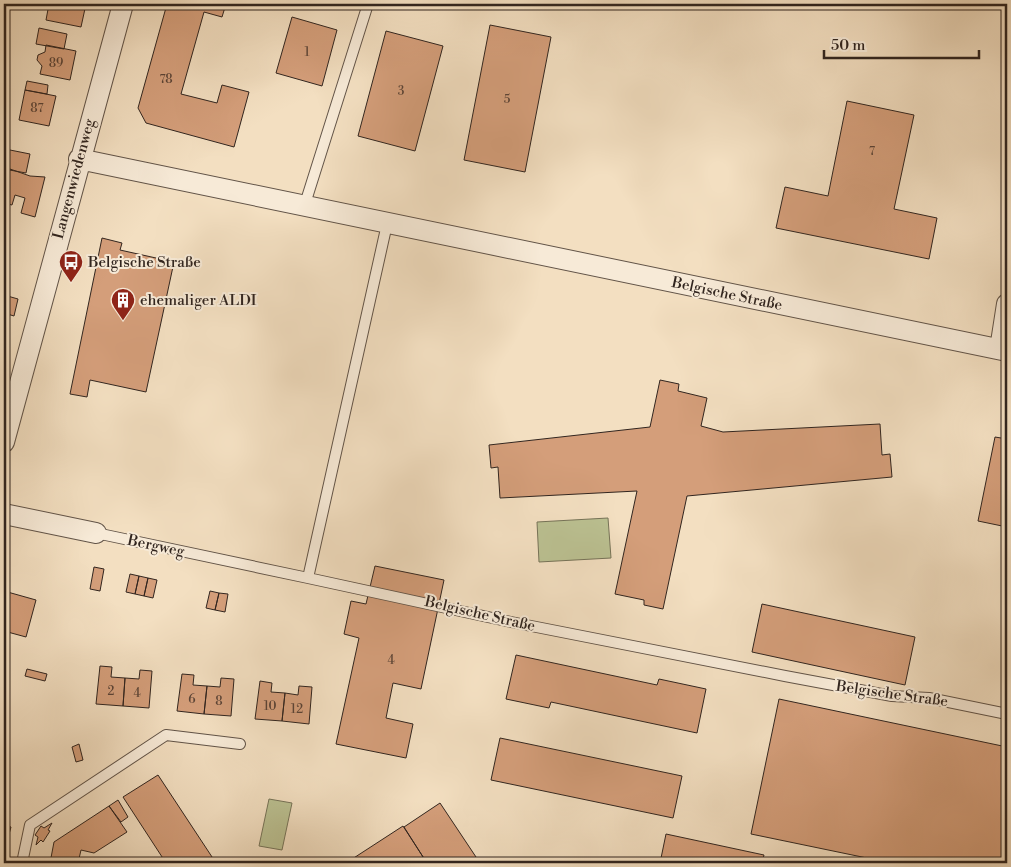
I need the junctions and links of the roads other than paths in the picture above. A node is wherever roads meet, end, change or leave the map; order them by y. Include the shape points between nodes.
1 (123, 4) edge
2 (368, 4) edge
3 (80, 159) junction
4 (304, 207) junction
5 (387, 224) junction
6 (1007, 304) edge
7 (1003, 350) edge
8 (4, 442) edge
9 (4, 514) edge
10 (96, 534) joint
11 (308, 578) junction
12 (1007, 714) edge
13 (240, 744) dead end
14 (22, 863) edge

1 - 3 street, Langenwiedenweg
2 - 4 lane
3 - 4 street, Belgische Straße
3 - 8 street, Langenwiedenweg
4 - 5 street, Belgische Straße
5 - 7 street, Belgische Straße
5 - 11 lane
6 - 7 street
9 - 10 street, Bergweg
10 - 11 lane, Bergweg
11 - 12 lane, Belgische Straße via 786,676 892,696 929,698
13 - 14 lane via 166,735 30,825

